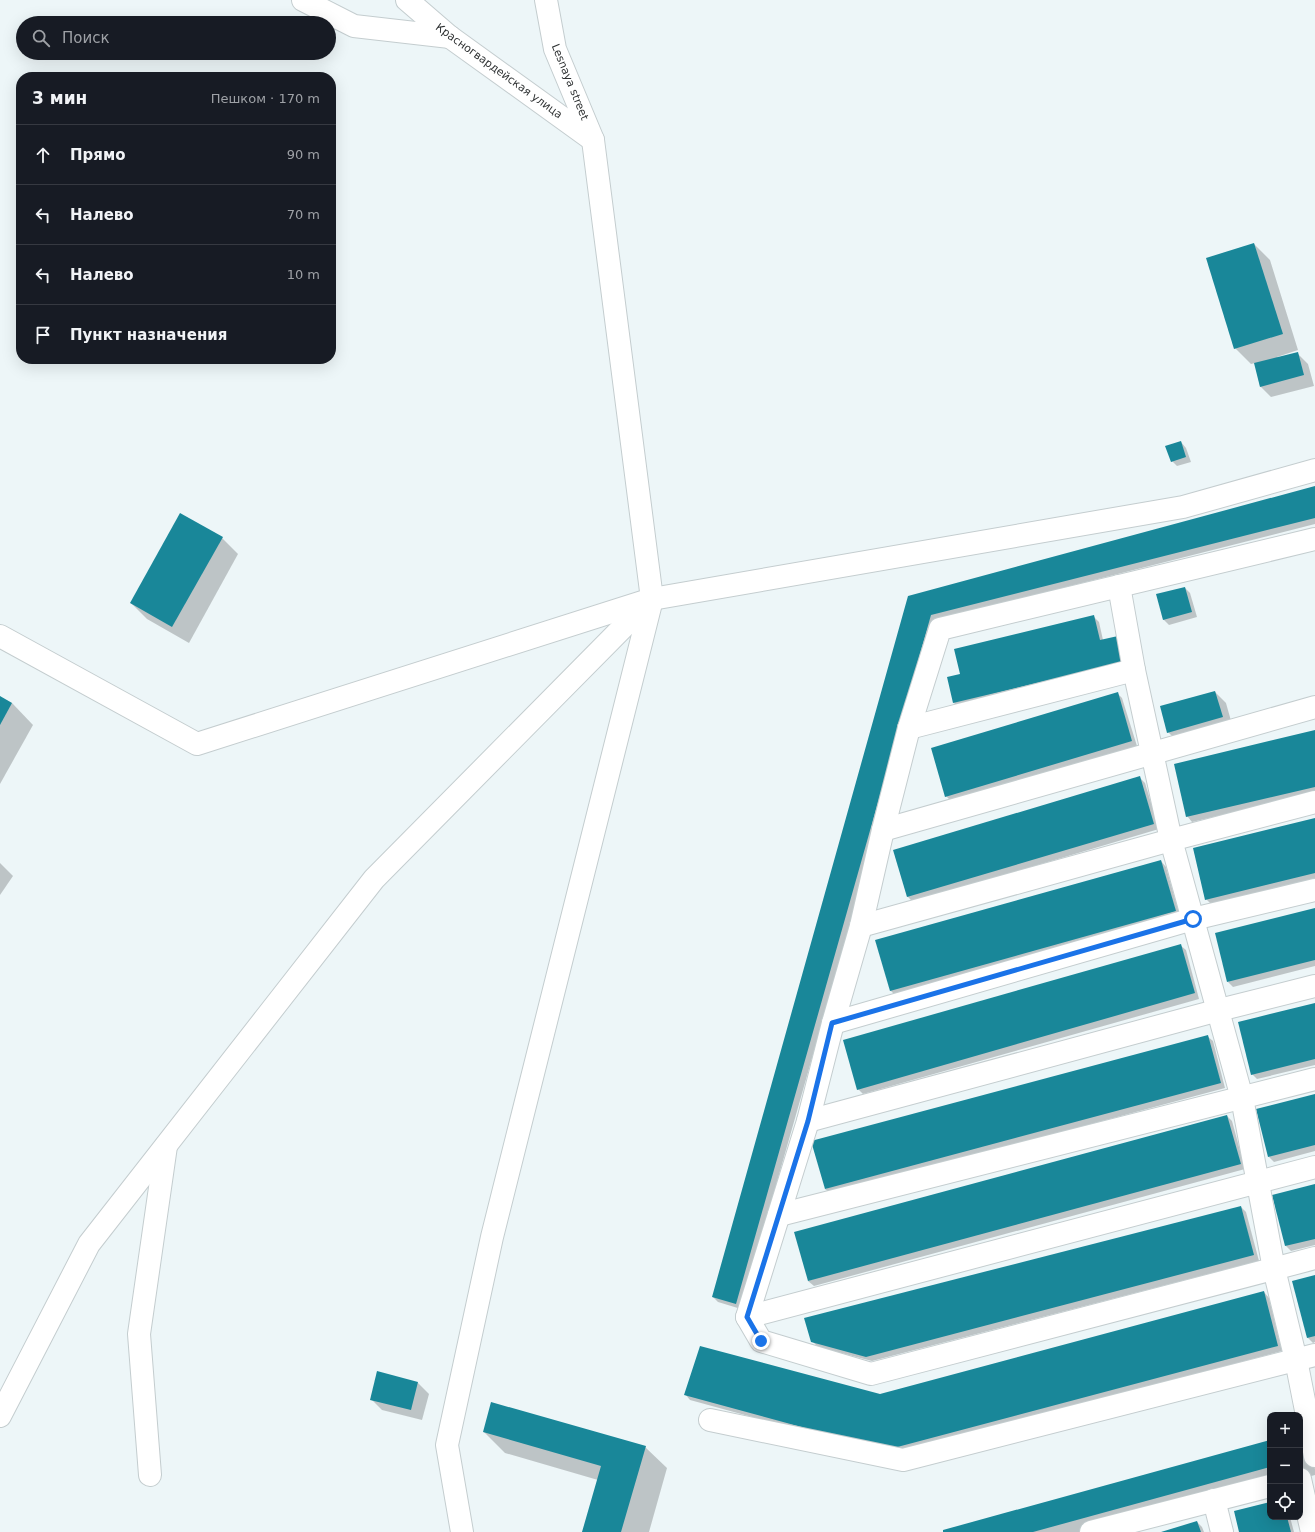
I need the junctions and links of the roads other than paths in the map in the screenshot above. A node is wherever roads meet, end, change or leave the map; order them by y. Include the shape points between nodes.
1 (303, 0) edge
2 (407, 0) edge
3 (546, 0) edge
4 (334, 16) edge
5 (336, 17) edge
6 (450, 37) junction
7 (594, 140) junction
8 (1315, 470) edge
9 (1315, 539) edge
10 (1119, 586) junction
11 (652, 599) junction
12 (0, 636) edge
13 (1134, 670) junction
14 (1315, 707) edge
15 (909, 728) junction
16 (1151, 753) junction
17 (1315, 802) edge
18 (883, 830) junction
19 (1171, 840) junction
20 (1315, 890) edge
21 (1193, 919) junction
22 (861, 926) junction
23 (1315, 986) edge
24 (1219, 1010) junction
25 (832, 1023) junction
26 (1315, 1079) edge
27 (1242, 1098) junction
28 (808, 1121) junction
29 (166, 1145) junction
30 (1315, 1167) edge
31 (1257, 1182) junction
32 (779, 1215) junction
33 (1315, 1258) edge
34 (1274, 1269) junction
35 (747, 1317) junction
36 (1306, 1358) edge
37 (0, 1416) edge
38 (710, 1420) dead end
39 (1315, 1456) edge
40 (1315, 1474) edge
41 (150, 1475) dead end
42 (1303, 1478) edge
43 (1301, 1484) edge
44 (1267, 1487) edge
45 (1214, 1500) junction
46 (1131, 1527) edge
47 (462, 1532) edge
48 (1091, 1532) edge
49 (1222, 1532) edge
50 (1312, 1532) edge

1 - 4 street
2 - 6 street, Красногвардейская улица
3 - 7 street, Lesnaya street via 555,49
5 - 6 street via 354,26
6 - 7 street, Красногвардейская улица
7 - 11 street, Lesnaya street
8 - 11 street via 1183,507
9 - 10 street
10 - 13 street
10 - 15 street via 940,629
11 - 12 street via 198,744
11 - 29 street via 374,879
11 - 47 street via 492,1237 448,1445
13 - 15 street
13 - 16 street
14 - 16 street
15 - 18 street
16 - 18 street
16 - 19 street
17 - 19 street
18 - 22 street
19 - 21 street
19 - 22 street
20 - 21 street
21 - 24 street
21 - 25 street
22 - 25 street
23 - 24 street
24 - 27 street
24 - 28 street
25 - 28 street
26 - 27 street
27 - 31 street
27 - 32 street
28 - 32 street
29 - 37 street via 89,1244
29 - 41 street via 139,1334
30 - 31 street
31 - 34 street
31 - 35 street
32 - 35 street
33 - 34 street
34 - 35 street via 871,1374 761,1341
34 - 36 street
36 - 38 street via 903,1460
36 - 39 street
40 - 42 street
43 - 50 street
44 - 45 street
45 - 46 street
45 - 49 street
46 - 48 street

